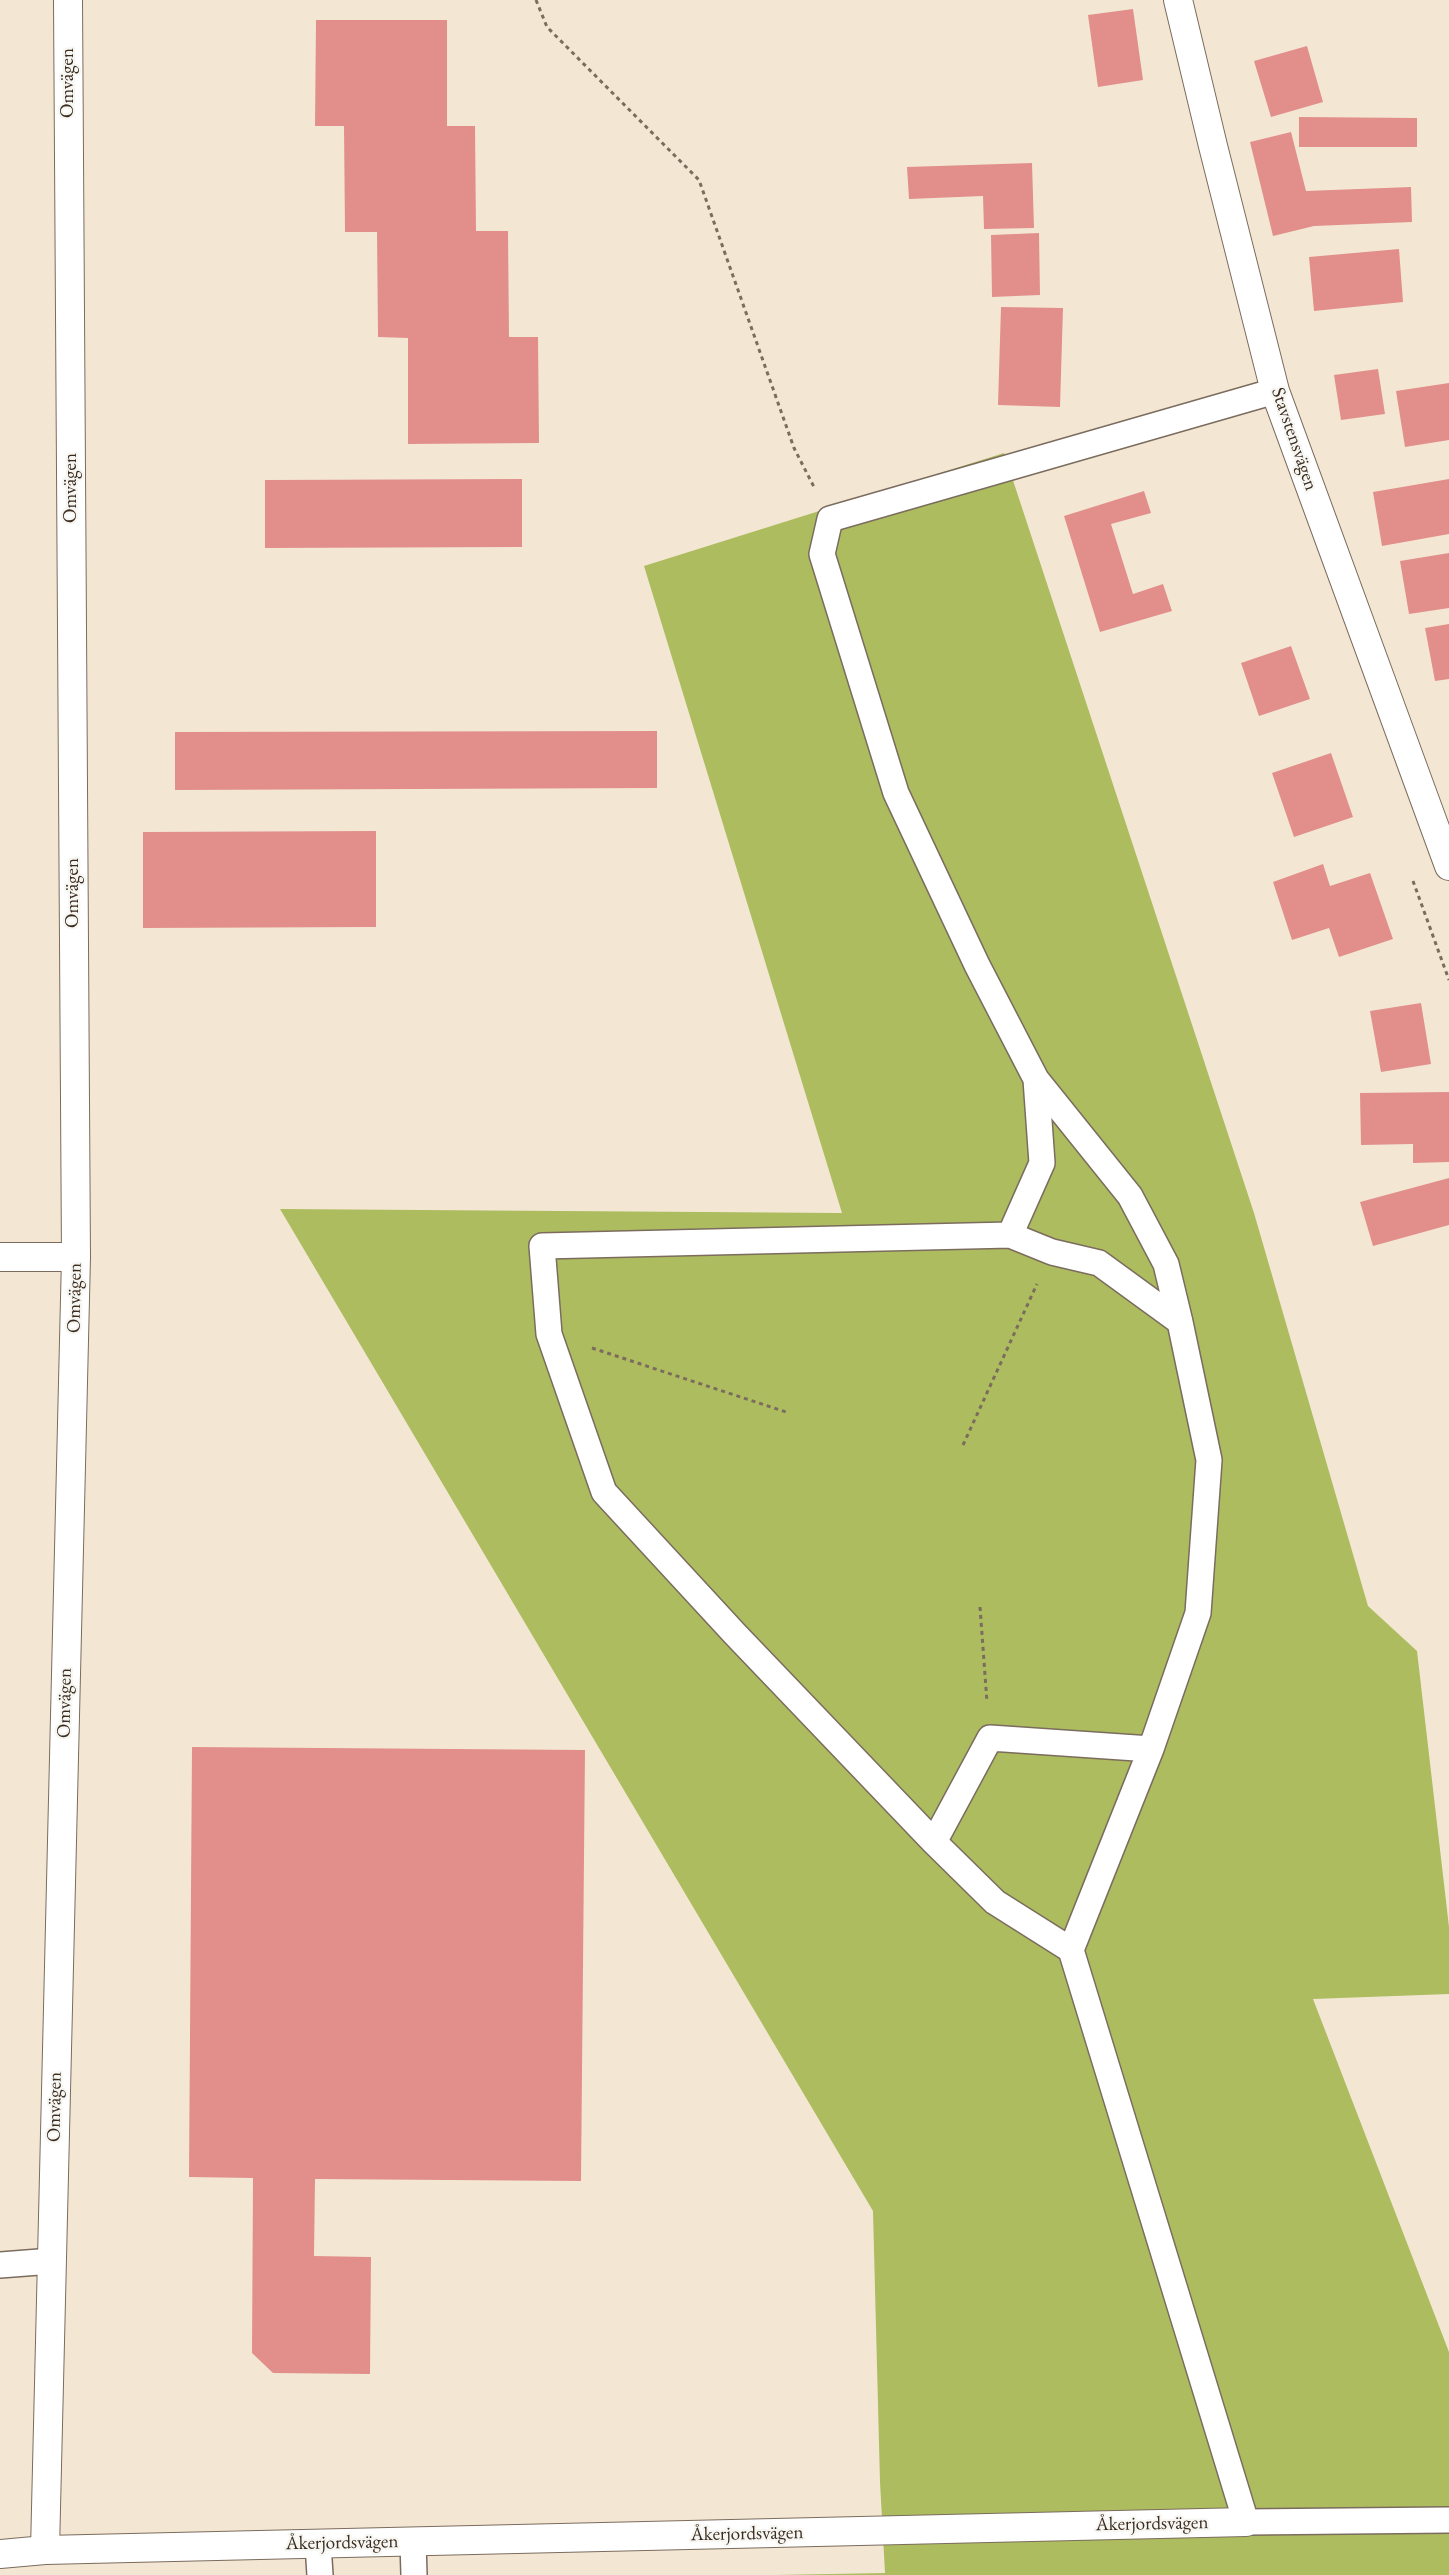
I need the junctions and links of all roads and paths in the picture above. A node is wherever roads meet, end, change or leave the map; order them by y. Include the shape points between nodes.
1 (68, 0) edge
2 (536, 0) edge
3 (1178, 0) edge
4 (1276, 391) junction
5 (830, 520) junction
6 (1449, 866) edge
7 (1036, 1079) junction
8 (1010, 1235) junction
9 (1052, 1252) junction
10 (0, 1257) edge
11 (76, 1257) junction
12 (1180, 1322) junction
13 (549, 1334) junction
14 (789, 1413) dead end
15 (962, 1445) dead end
16 (980, 1607) dead end
17 (990, 1738) junction
18 (1150, 1749) junction
19 (934, 1842) junction
20 (1071, 1950) junction
21 (52, 2261) junction
22 (0, 2265) edge
23 (1449, 2520) edge
24 (1246, 2522) junction
25 (414, 2541) junction
26 (318, 2544) junction
27 (45, 2550) junction
28 (0, 2554) edge
29 (320, 2575) edge
30 (414, 2575) edge

1 - 11 street, Omvägen
2 - 5 path via 547,28 699,180 794,448
3 - 4 street, Stavstensvägen
4 - 5 lane
4 - 6 street, Stavstensvägen
5 - 7 lane via 822,554 896,793 977,965
7 - 8 lane via 1042,1163
7 - 12 lane via 1130,1196 1166,1264
8 - 9 lane
8 - 13 lane via 542,1246
9 - 12 lane via 1099,1262
9 - 15 path
10 - 11 street
11 - 21 street, Omvägen
12 - 18 lane via 1209,1460 1198,1613
13 - 14 path
13 - 19 lane via 604,1492
16 - 17 path
17 - 18 lane
17 - 19 lane
18 - 20 lane
19 - 20 lane via 995,1902
20 - 24 lane
21 - 22 lane
21 - 27 street, Omvägen
23 - 24 lane, Åkerjordsvägen
24 - 25 street, Åkerjordsvägen
25 - 26 street, Åkerjordsvägen
25 - 30 lane
26 - 27 street, Åkerjordsvägen
26 - 29 lane
27 - 28 street

